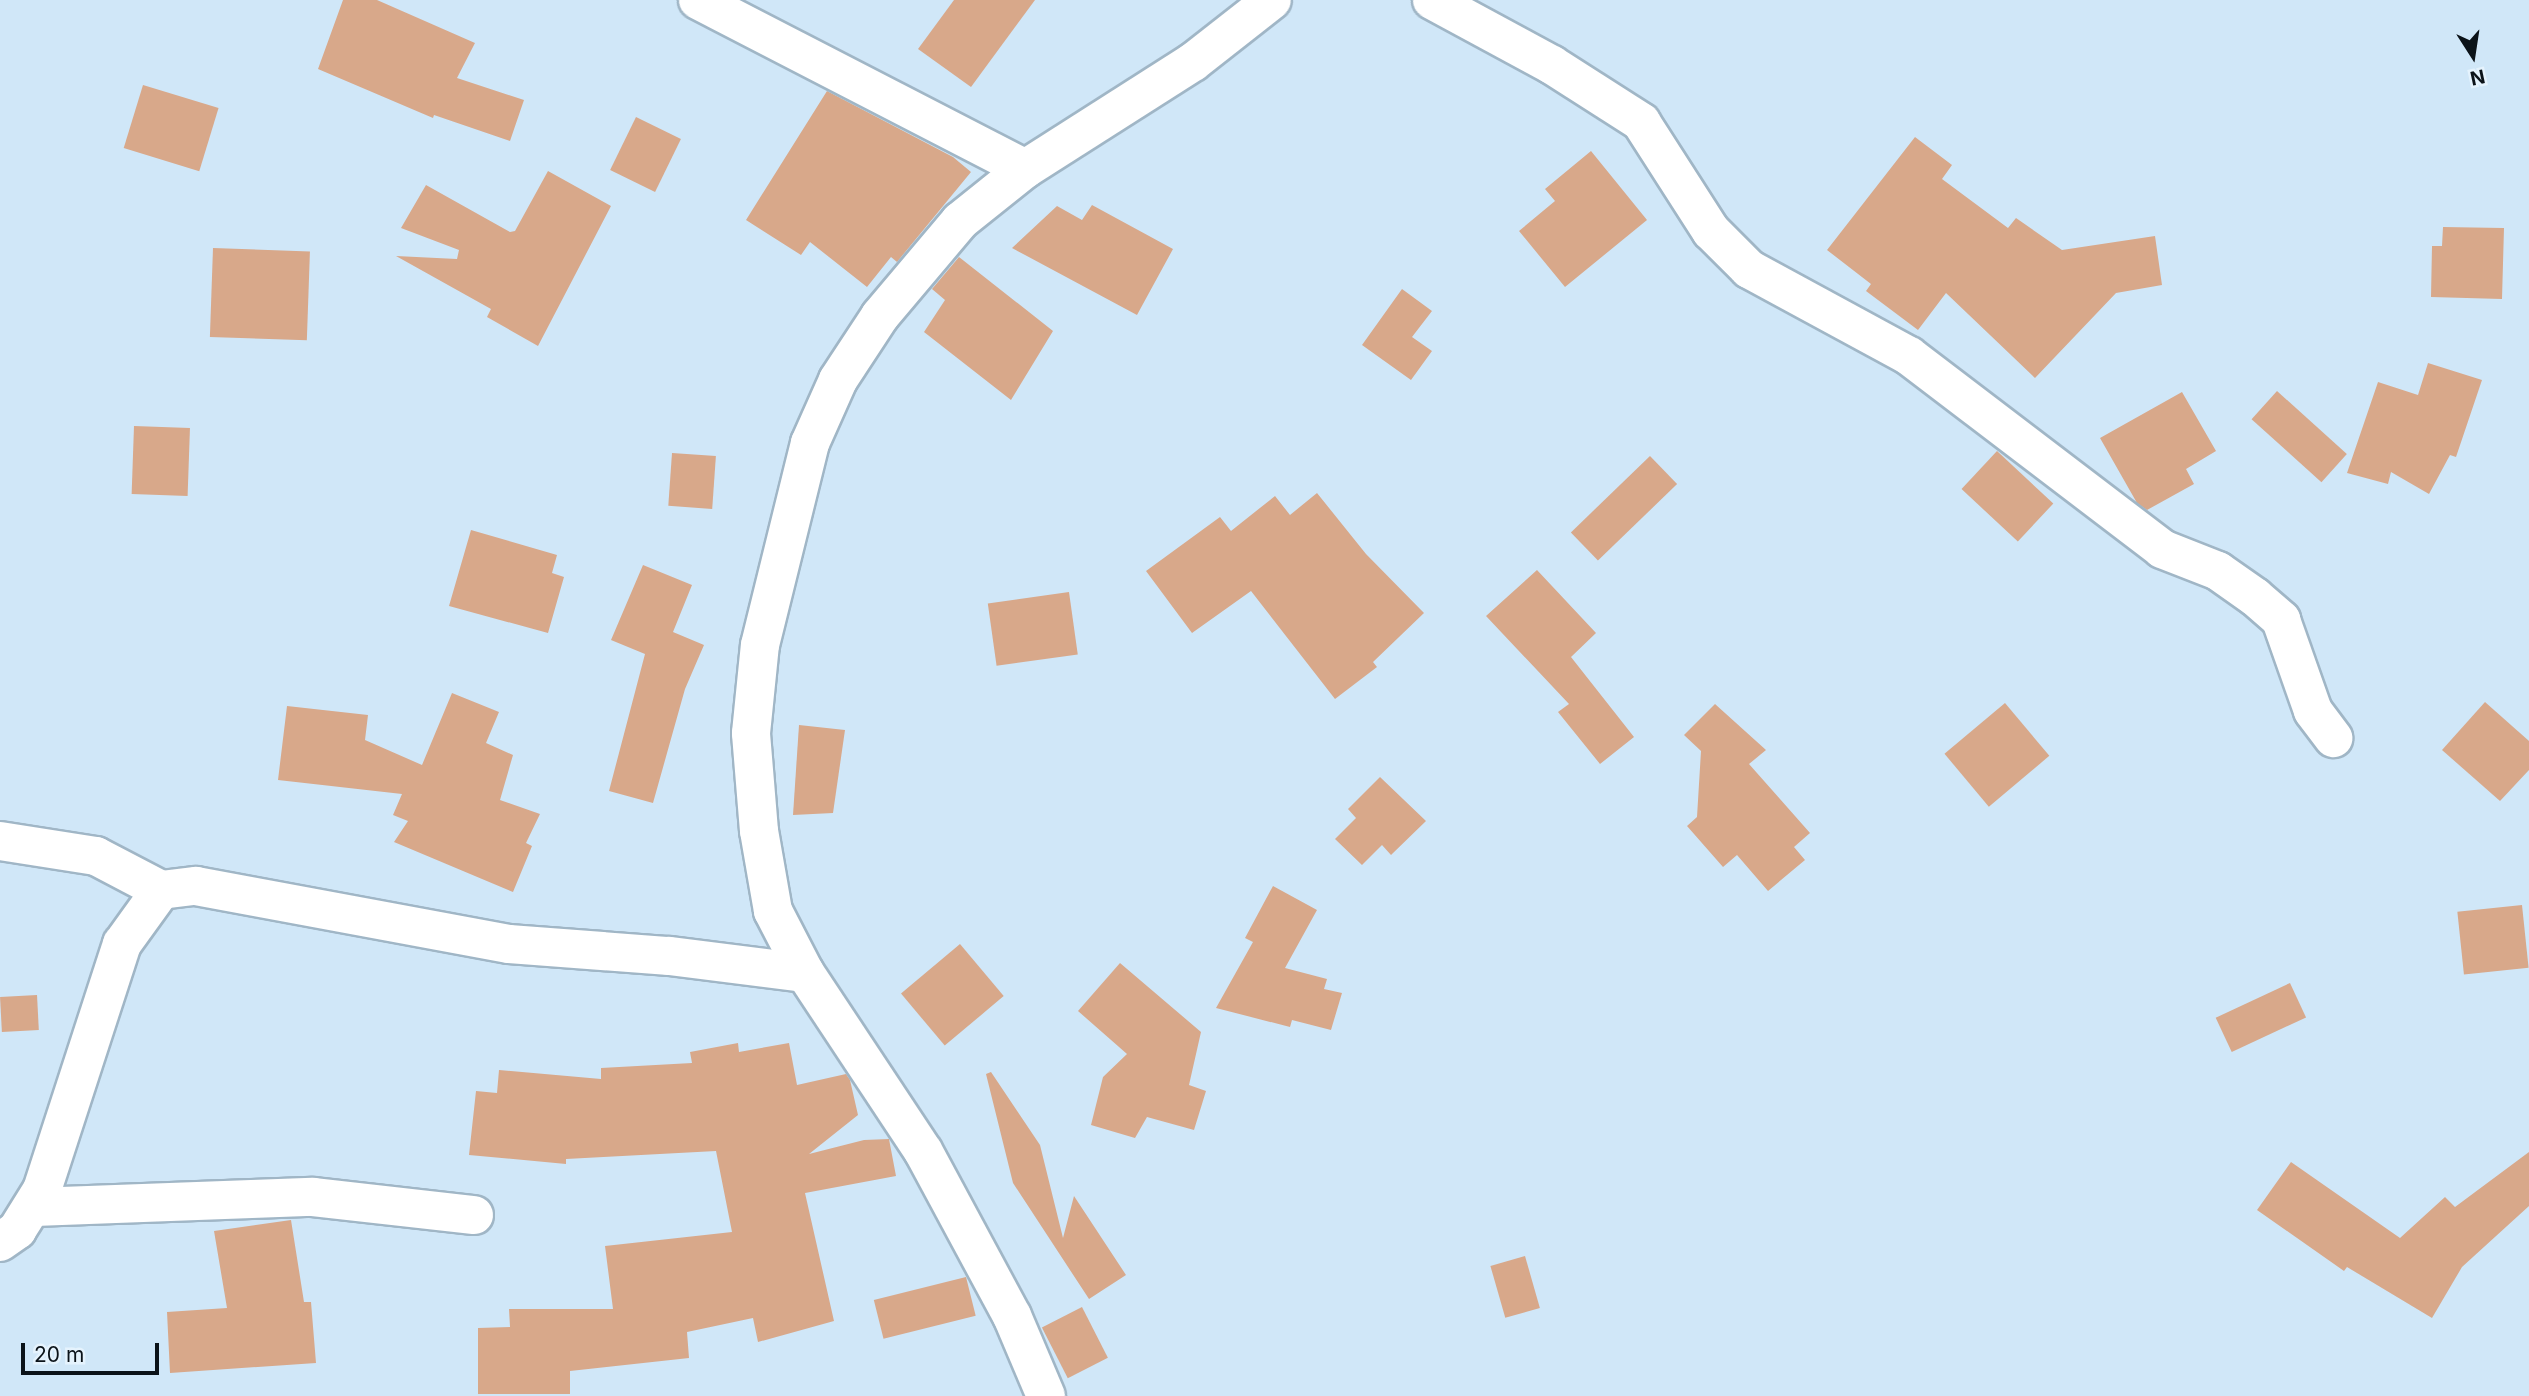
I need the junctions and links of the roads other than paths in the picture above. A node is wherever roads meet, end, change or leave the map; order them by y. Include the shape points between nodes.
1 (698, 0) edge
2 (1272, 0) edge
3 (1432, 0) edge
4 (1025, 169) junction
5 (2333, 738) dead end
6 (0, 841) edge
7 (160, 890) junction
8 (805, 973) junction
9 (34, 1207) junction
10 (474, 1215) dead end
11 (0, 1242) edge
12 (1046, 1396) edge

1 - 4 street
2 - 4 street via 1194,62
3 - 5 street via 1552,65 1641,122 1711,231 1749,269 1909,356 2162,549 2218,571 2255,597 2281,620 2313,711
4 - 8 street via 960,221 880,316 838,380 810,443 760,646 751,733 759,831 773,911
6 - 7 street via 96,856
7 - 8 street via 196,886 509,944 670,956
7 - 9 street via 122,944
8 - 12 street via 923,1152 1012,1316
9 - 10 street via 313,1197
9 - 11 street via 17,1230

